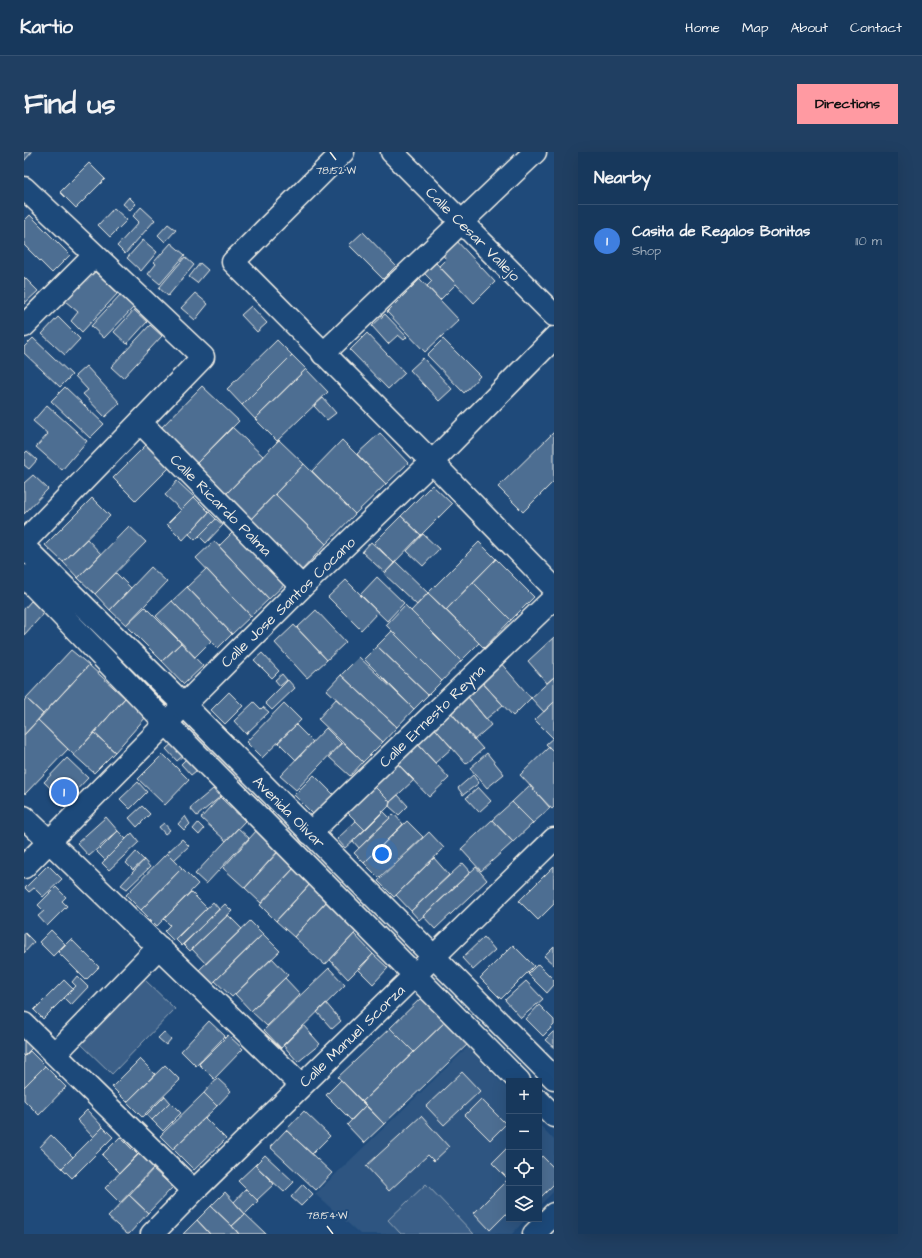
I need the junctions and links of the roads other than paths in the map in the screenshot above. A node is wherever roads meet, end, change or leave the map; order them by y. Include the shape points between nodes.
1 (343, 152) edge
2 (392, 152) edge
3 (535, 152) edge
4 (24, 188) edge
5 (462, 222) junction
6 (95, 256) junction
7 (554, 316) edge
8 (24, 326) edge
9 (554, 338) edge
10 (323, 354) junction
11 (140, 422) junction
12 (432, 462) junction
13 (24, 542) edge
14 (24, 547) edge
15 (30, 576) edge
16 (302, 587) junction
17 (554, 588) edge
18 (554, 598) edge
19 (184, 705) junction
20 (166, 724) junction
21 (24, 817) edge
22 (310, 833) junction
23 (554, 839) edge
24 (49, 841) junction
25 (24, 867) edge
26 (159, 947) junction
27 (433, 957) junction
28 (414, 975) junction
29 (24, 1024) edge
30 (55, 1054) junction
31 (516, 1078) edge
32 (554, 1078) edge
33 (301, 1085) junction
34 (542, 1104) edge
35 (554, 1116) edge
36 (194, 1191) junction
37 (554, 1214) edge
38 (152, 1234) edge
39 (534, 1234) edge

1 - 10 street via 233,262
2 - 5 street, Calle Cesar Vallejo
3 - 5 street
4 - 6 street
5 - 7 street, Calle Cesar Vallejo
5 - 10 street
6 - 8 street
6 - 11 street via 203,357
9 - 12 street, Calle Jose Santos Cocano
10 - 12 street
11 - 13 street
11 - 16 street, Calle Ricardo Palma
12 - 16 street, Calle Jose Santos Cocano
12 - 17 street
14 - 15 street, Avenida Olivar
15 - 19 street, Avenida Olivar
15 - 20 street, Avenida Olivar
16 - 19 street, Calle Jose Santos Cocano
18 - 22 street, Calle Ernesto Reyna
19 - 20 street, Calle Jose Santos Cocano
19 - 22 street, Avenida Olivar
20 - 24 street, Calle Jose Santos Cocano
20 - 28 street, Avenida Olivar
21 - 24 street
22 - 27 street, Avenida Olivar
23 - 27 street, Calle Manuel Scorza
24 - 25 street, Calle Jose Santos Cocano
24 - 26 street
26 - 30 street
26 - 33 street
27 - 28 street, Calle Manuel Scorza
27 - 32 street, Avenida Olivar
28 - 31 street, Avenida Olivar
28 - 33 street, Calle Manuel Scorza
29 - 30 street
30 - 36 street
33 - 36 street, Calle Manuel Scorza
34 - 35 street
36 - 38 street, Calle Manuel Scorza
37 - 39 street

